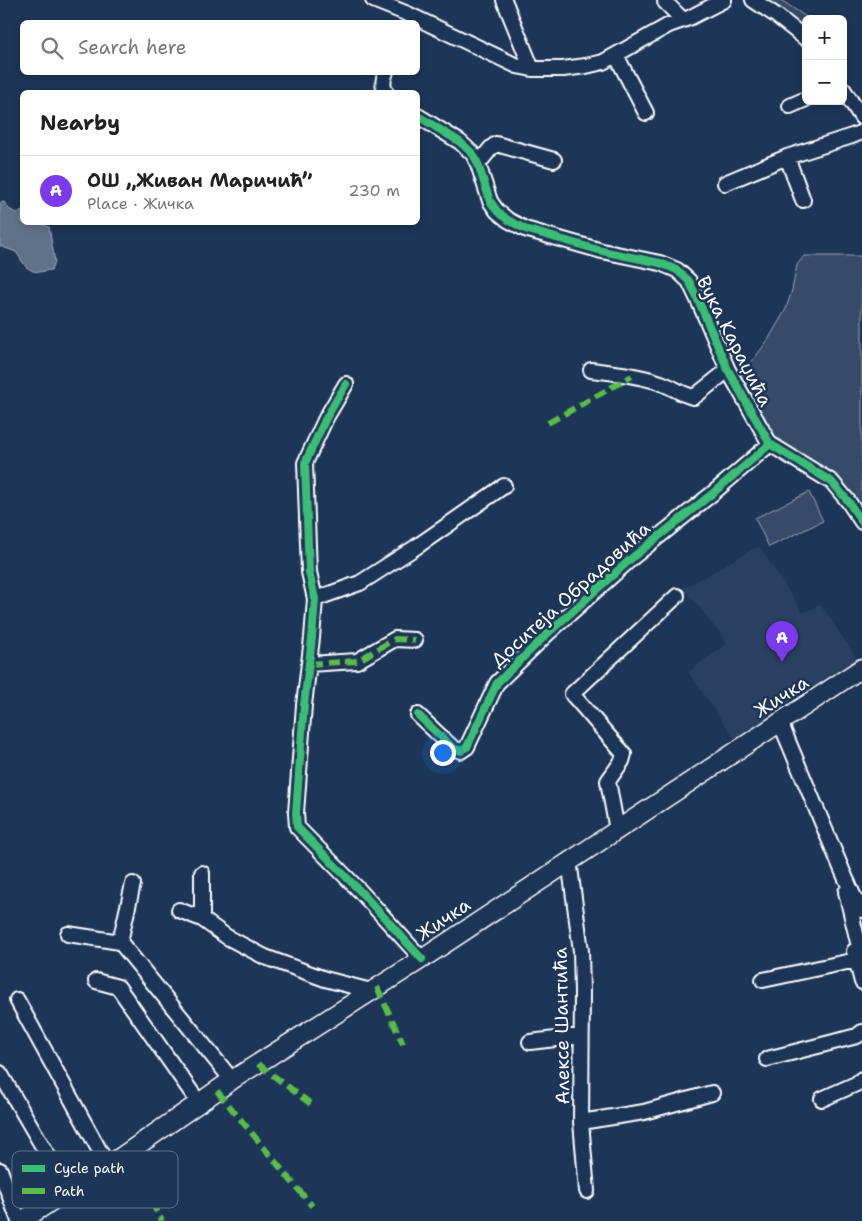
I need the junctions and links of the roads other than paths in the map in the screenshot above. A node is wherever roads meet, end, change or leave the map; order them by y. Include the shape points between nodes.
1 (373, 0) edge
2 (504, 0) edge
3 (724, 0) edge
4 (754, 0) edge
5 (665, 2) dead end
6 (407, 18) edge
7 (683, 20) junction
8 (420, 24) edge
9 (802, 36) edge
10 (616, 55) junction
11 (532, 69) junction
12 (385, 75) edge
13 (385, 90) edge
14 (847, 95) edge
15 (802, 101) edge
16 (790, 106) dead end
17 (646, 113) dead end
18 (420, 117) edge
19 (862, 118) edge
20 (862, 132) edge
21 (787, 157) junction
22 (554, 160) dead end
23 (478, 164) junction
24 (725, 183) dead end
25 (803, 200) dead end
26 (591, 370) dead end
27 (728, 370) junction
28 (346, 384) dead end
29 (770, 444) junction
30 (504, 486) dead end
31 (862, 522) edge
32 (677, 596) dead end
33 (314, 599) junction
34 (415, 640) dead end
35 (309, 664) junction
36 (862, 668) edge
37 (418, 715) dead end
38 (780, 722) junction
39 (618, 830) junction
40 (569, 860) junction
41 (842, 870) junction
42 (202, 873) dead end
43 (133, 884) dead end
44 (180, 910) dead end
45 (862, 910) edge
46 (202, 919) junction
47 (68, 934) dead end
48 (120, 942) junction
49 (422, 959) junction
50 (859, 960) edge
51 (763, 980) dead end
52 (96, 981) dead end
53 (862, 982) edge
54 (371, 991) junction
55 (17, 1000) dead end
56 (862, 1032) edge
57 (581, 1036) junction
58 (530, 1042) dead end
59 (767, 1059) dead end
60 (0, 1073) edge
61 (862, 1079) edge
62 (232, 1080) junction
63 (712, 1093) dead end
64 (822, 1099) dead end
65 (199, 1103) junction
66 (581, 1122) junction
67 (45, 1151) edge
68 (100, 1151) edge
69 (130, 1151) edge
70 (0, 1170) edge
71 (587, 1191) dead end
72 (12, 1199) edge
73 (16, 1208) edge
74 (41, 1208) edge
75 (21, 1221) edge

1 - 6 street
2 - 11 street
3 - 7 street
4 - 9 street
5 - 7 street
7 - 10 street
8 - 11 street via 517,66
10 - 11 street via 603,62 564,70
10 - 17 street
12 - 13 street
14 - 19 street
15 - 16 street
18 - 23 street, Вука Караџића via 460,142
20 - 21 street
21 - 24 street
21 - 25 street
22 - 23 street via 496,144
23 - 27 street, Вука Караџића via 490,201 508,220 525,229 677,270 689,281
26 - 27 street via 644,378 694,397
27 - 29 street, Вука Караџића
28 - 33 street via 305,462 309,572
29 - 31 street, Вука Караџића via 832,482
29 - 37 street, Доситеја Обрадовића via 633,557 497,683 467,747 461,751 453,748
30 - 33 street via 360,583
32 - 39 street via 572,694 624,754 608,782
33 - 35 street
34 - 35 street via 395,639 357,661
35 - 49 street via 297,827
36 - 38 main road, Жичка
38 - 39 main road, Жичка
38 - 41 street
39 - 40 main road, Жичка
40 - 49 main road, Жичка
40 - 57 street, Алексе Шантића via 580,951
41 - 45 street
41 - 50 street
42 - 46 street
43 - 48 street
44 - 46 street
46 - 54 street via 227,937 265,957 325,979
47 - 48 street
48 - 62 street
49 - 54 main road, Жичка
50 - 51 street
50 - 53 street
52 - 65 street via 118,987
54 - 62 main road, Жичка
55 - 68 street
56 - 59 street
57 - 58 street
57 - 66 street, Алексе Шантића
60 - 67 street
61 - 64 street
62 - 65 main road, Жичка
63 - 66 street via 644,1112
65 - 69 main road, Жичка
66 - 71 street, Алексе Шантића
70 - 72 street
73 - 75 street
74 - 75 main road, Жичка

